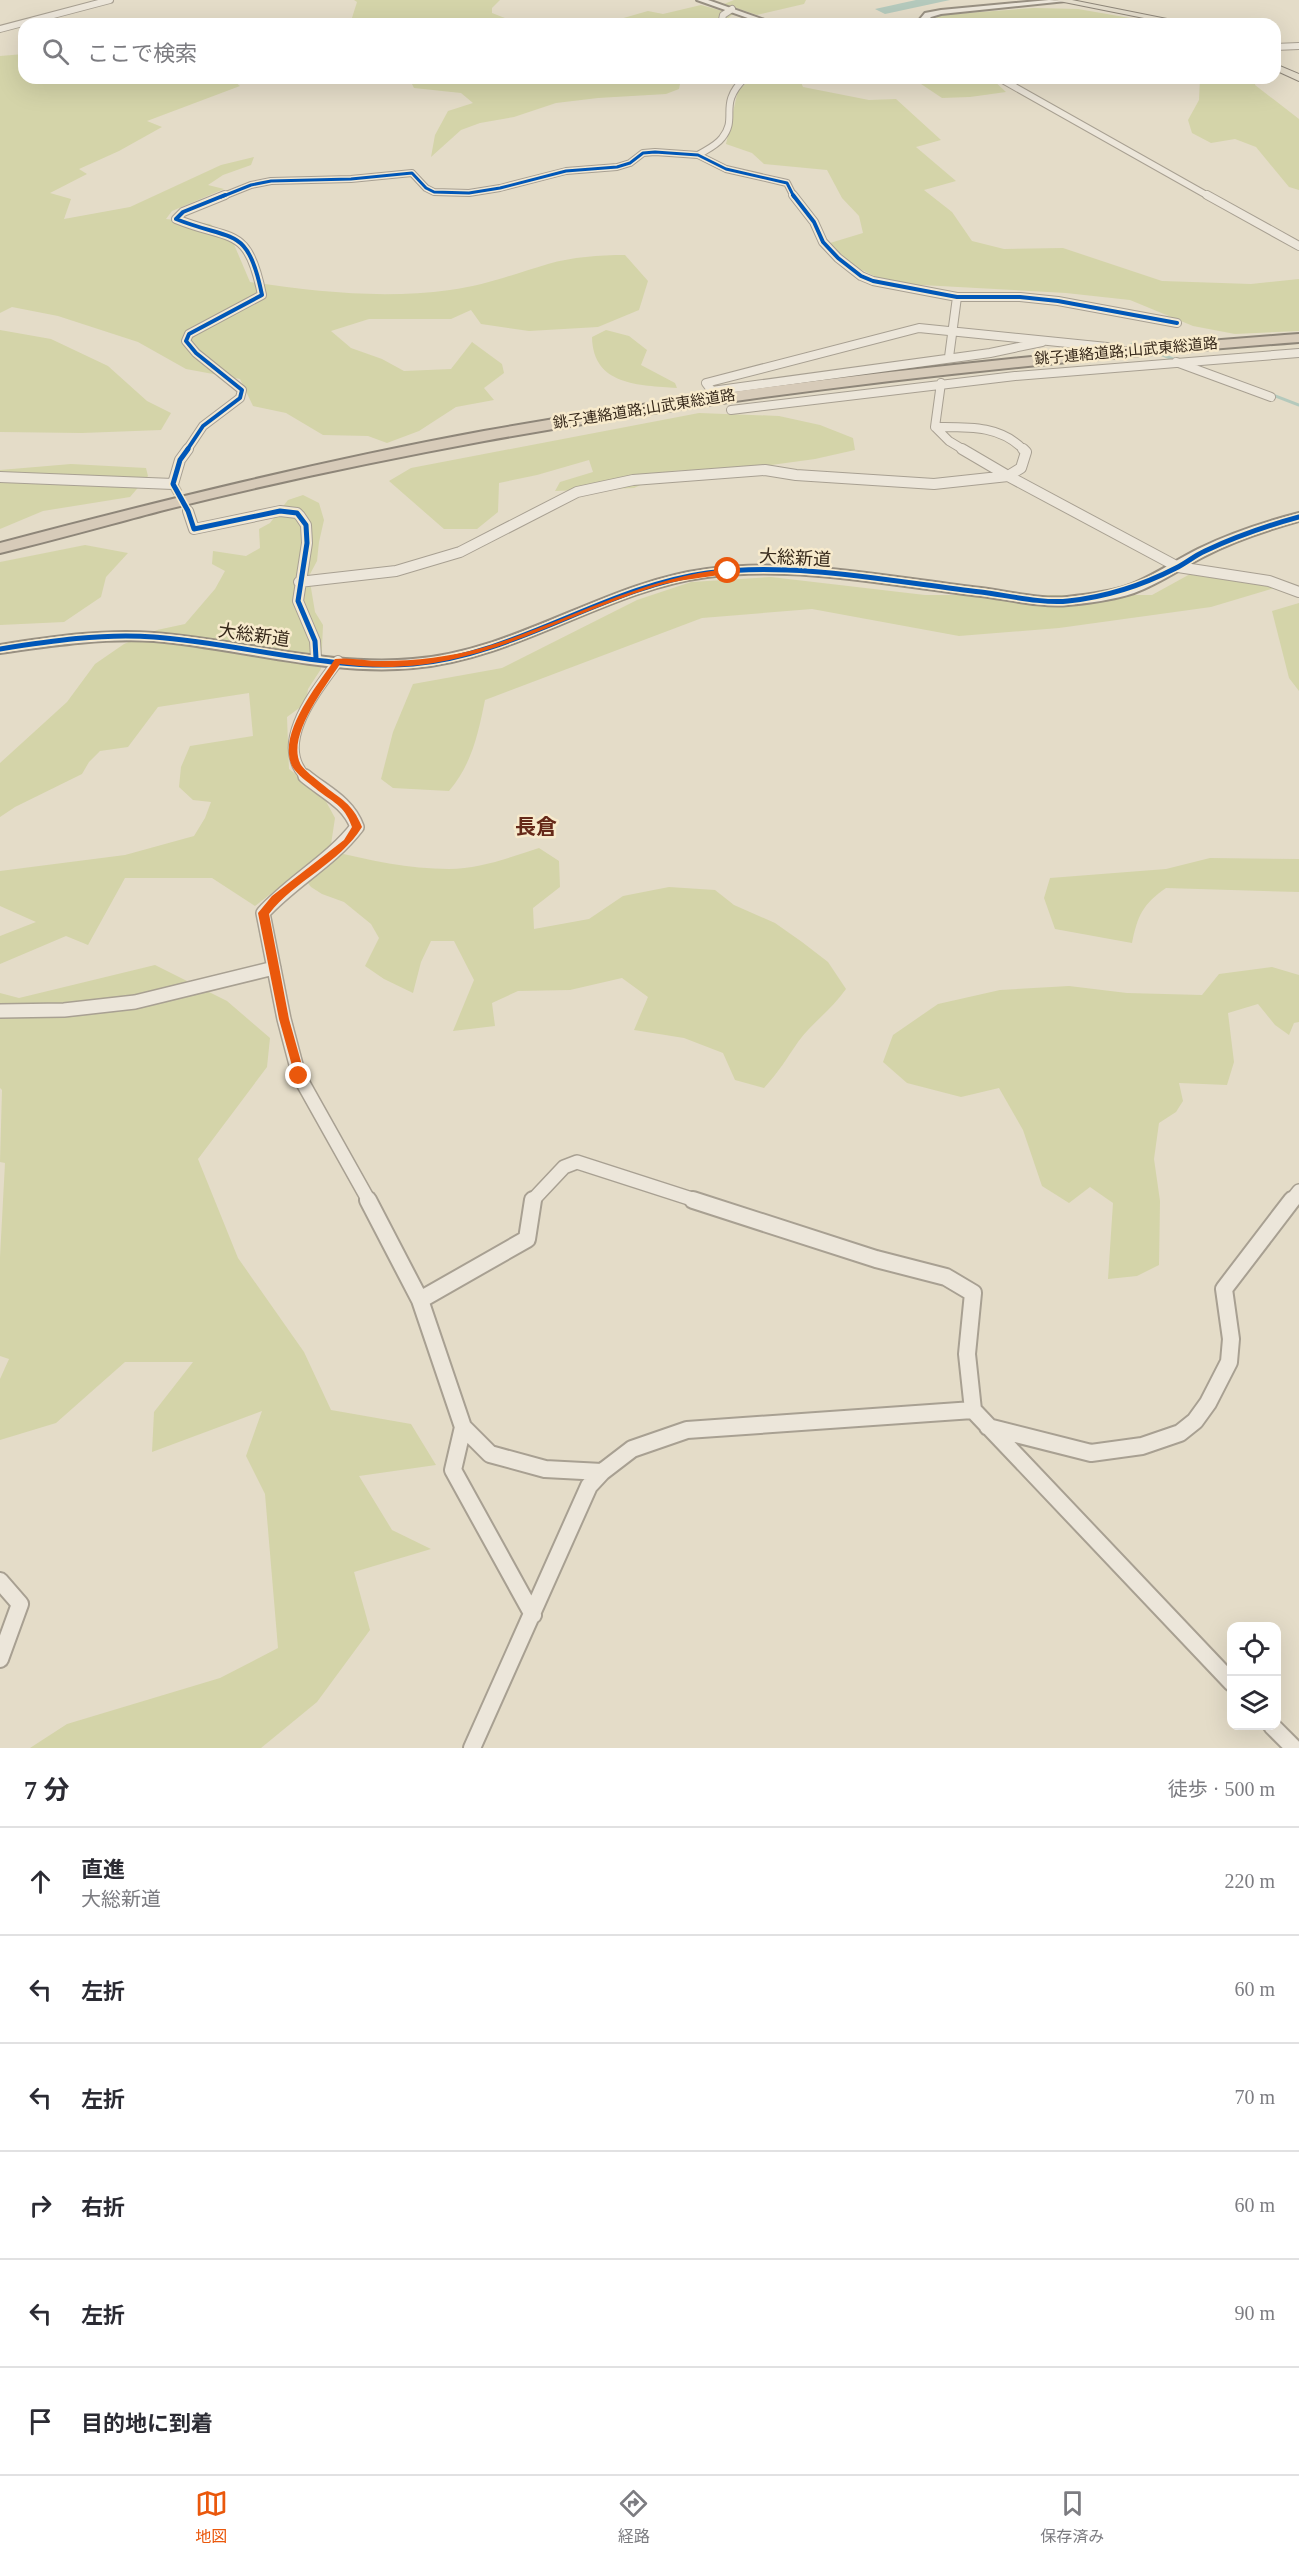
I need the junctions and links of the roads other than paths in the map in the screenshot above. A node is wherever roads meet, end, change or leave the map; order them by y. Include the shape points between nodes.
1 (110, 0) edge
2 (701, 0) edge
3 (1060, 0) edge
4 (732, 9) junction
5 (44, 18) edge
6 (722, 18) edge
7 (756, 18) edge
8 (925, 18) edge
9 (1156, 18) edge
10 (18, 25) edge
11 (0, 30) edge
12 (1299, 46) edge
13 (1281, 47) edge
14 (1281, 70) edge
15 (1299, 78) edge
16 (738, 84) edge
17 (1006, 84) edge
18 (698, 155) junction
19 (1299, 246) edge
20 (957, 297) junction
21 (1177, 323) dead end
22 (953, 331) junction
23 (1299, 338) edge
24 (1042, 342) junction
25 (1107, 347) dead end
26 (1147, 351) junction
27 (1299, 353) edge
28 (949, 357) junction
29 (1172, 361) junction
30 (941, 383) junction
31 (1271, 397) dead end
32 (731, 410) dead end
33 (935, 427) junction
34 (1008, 476) junction
35 (0, 477) edge
36 (188, 511) tunnel mouth
37 (1299, 517) edge
38 (0, 548) edge
39 (1179, 567) junction
40 (300, 582) junction
41 (1299, 592) edge
42 (0, 649) edge
43 (316, 658) junction
44 (338, 661) junction
45 (274, 968) junction
46 (0, 1011) edge
47 (1299, 1191) edge
48 (420, 1300) junction
49 (973, 1410) junction
50 (463, 1427) junction
51 (988, 1427) junction
52 (602, 1472) junction
53 (0, 1581) edge
54 (533, 1615) junction
55 (0, 1659) edge
56 (1227, 1678) edge
57 (1277, 1730) edge
58 (472, 1748) edge
59 (1294, 1748) edge

1 - 5 street
2 - 4 street
3 - 8 street via 941,12
3 - 9 main road
4 - 6 street
4 - 7 street
10 - 11 street
12 - 13 street
14 - 15 main road
16 - 18 street via 727,100 729,122 722,138
17 - 19 street
18 - 20 street via 726,169 788,183 823,242 861,276 892,286
18 - 35 street via 643,153 617,167 566,171 470,193 434,192 412,173 271,181 183,212 176,219 244,242 260,285 262,295 189,334 186,341 242,390 240,398 202,426 180,460 173,484
20 - 21 street via 1058,301
20 - 22 street
22 - 24 street
22 - 28 street
22 - 28 street via 919,328 706,383 712,391
23 - 26 highway, 銚子連絡道路;山武東総道路
24 - 25 street
24 - 28 street
26 - 29 street
26 - 38 highway, 銚子連絡道路;山武東総道路 via 864,377 607,414 310,472
27 - 29 street
29 - 30 street
29 - 31 street
30 - 32 street
30 - 33 street
33 - 34 street via 950,441
33 - 34 street via 988,428 1017,441 1026,452 1022,468
34 - 39 street
34 - 40 street via 934,484 765,470 633,480 577,492 460,552 396,571
36 - 40 street via 194,529 279,511 297,513 306,525 307,543
37 - 39 street, 大総新道 via 1250,531
39 - 41 street via 1269,581
39 - 44 street, 大総新道 via 1129,590 1064,602 783,571 705,573 652,585 488,649 413,664
40 - 43 street via 298,601 315,641
42 - 43 street, 大総新道 via 124,635
43 - 44 street, 大総新道
44 - 45 street via 304,712 293,743 296,766 344,804 357,827 347,842 275,898 263,913
45 - 46 street via 135,1002 64,1010
45 - 48 street via 299,1076
47 - 51 street via 1224,1289 1231,1352 1219,1387 1188,1429 1152,1444 1091,1453
48 - 49 street via 527,1239 531,1202 564,1167 577,1162 876,1259 946,1277 973,1293 967,1354
48 - 50 street
49 - 51 street
49 - 52 street via 687,1430 633,1449
50 - 52 street via 490,1454 545,1468
50 - 54 street via 453,1470
51 - 56 street
52 - 54 street via 589,1486
53 - 55 street via 20,1604
54 - 58 street
57 - 59 street

